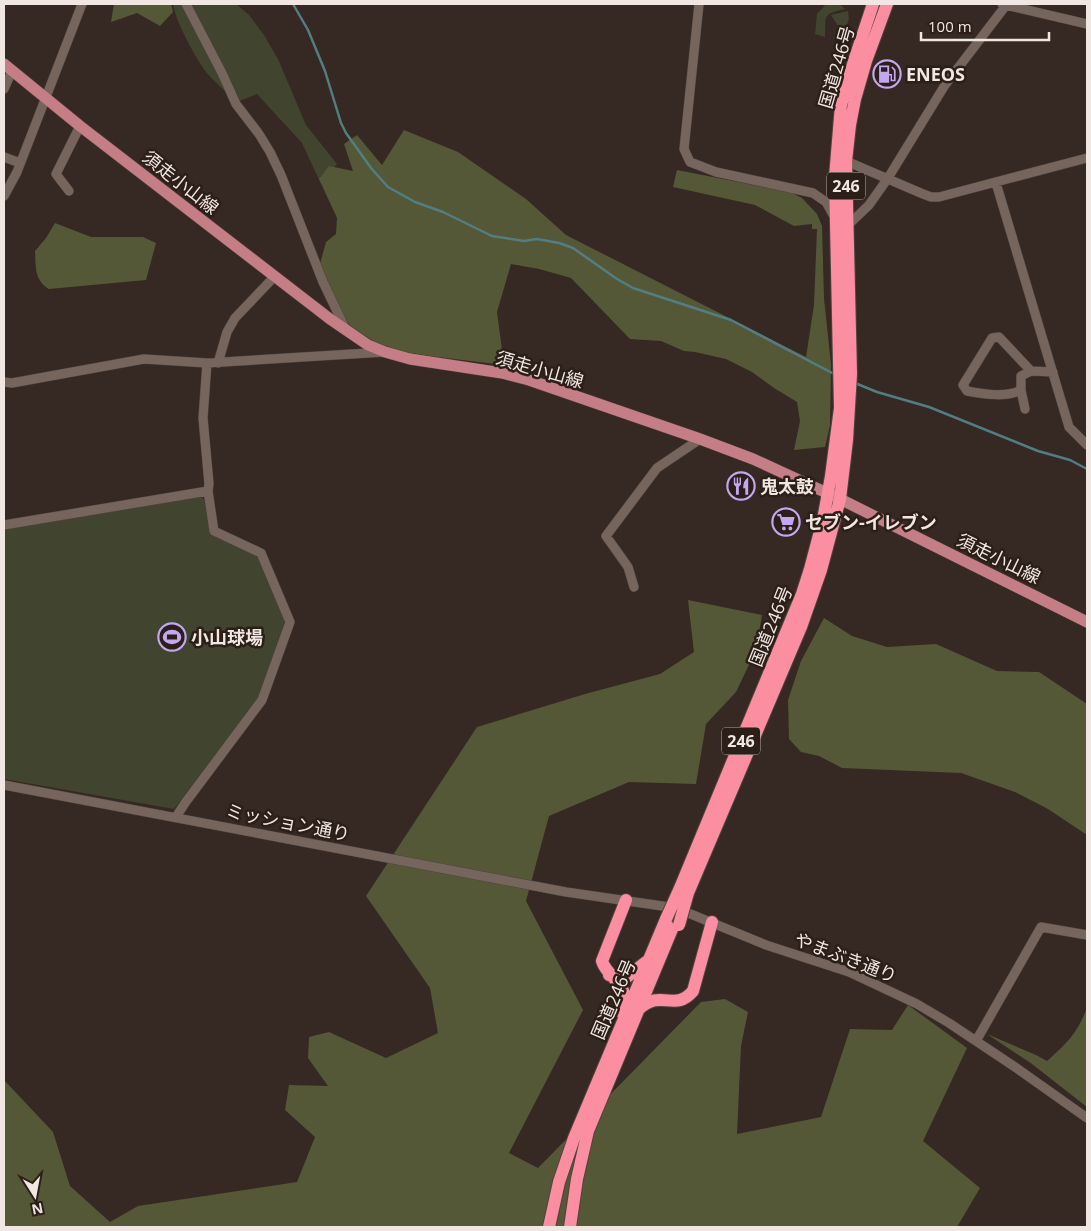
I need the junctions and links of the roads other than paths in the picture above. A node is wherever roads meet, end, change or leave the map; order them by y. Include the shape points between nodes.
1 (82, 4) edge
2 (186, 4) edge
3 (699, 4) edge
4 (873, 4) edge
5 (888, 4) edge
6 (1005, 4) edge
7 (1087, 24) edge
8 (8, 67) edge
9 (4, 89) edge
10 (45, 98) junction
11 (80, 126) junction
12 (4, 157) edge
13 (1087, 158) edge
14 (846, 161) junction
15 (20, 163) junction
16 (888, 178) junction
17 (996, 183) junction
18 (69, 191) dead end
19 (4, 196) edge
20 (835, 218) junction
21 (847, 226) junction
22 (275, 276) junction
23 (347, 332) junction
24 (385, 352) junction
25 (207, 363) junction
26 (218, 363) junction
27 (1031, 371) junction
28 (1054, 372) junction
29 (845, 373) junction
30 (4, 382) edge
31 (1020, 390) junction
32 (1025, 409) dead end
33 (700, 438) junction
34 (1087, 445) edge
35 (208, 491) junction
36 (834, 496) junction
37 (4, 525) edge
38 (634, 587) dead end
39 (1087, 622) edge
40 (4, 785) edge
41 (176, 817) junction
42 (566, 892) joint
43 (626, 900) junction
44 (673, 922) junction
45 (712, 922) junction
46 (1087, 934) edge
47 (649, 958) junction
48 (609, 975) junction
49 (672, 1001) junction
50 (638, 1011) junction
51 (615, 1039) junction
52 (976, 1041) junction
53 (1087, 1118) edge
54 (549, 1227) edge
55 (570, 1227) edge

1 - 10 street
2 - 23 street via 236,104 270,152
3 - 20 street via 684,148 690,162 716,172 813,193 822,198
4 - 20 highway, 国道246号 / 246 via 841,105
5 - 14 highway, 国道246号 / 246 via 855,99
6 - 7 street
6 - 16 street via 945,85
8 - 9 street
8 - 10 main road, 須走小山線
10 - 11 main road, 須走小山線
10 - 15 street
11 - 18 street via 56,174
11 - 22 main road, 須走小山線
12 - 15 street
13 - 17 street
14 - 16 street
14 - 21 highway, 国道246号 / 246
15 - 19 street
16 - 17 street via 931,197
16 - 21 street via 869,206
17 - 28 street
20 - 29 highway, 国道246号 / 246
21 - 29 highway, 国道246号 / 246
22 - 23 main road, 須走小山線
22 - 26 street via 235,318 227,332
23 - 24 main road, 須走小山線
24 - 26 street
24 - 33 main road, 須走小山線 via 528,380
25 - 26 street
25 - 30 street via 144,359
25 - 35 street via 203,418
27 - 28 street
27 - 31 street via 1021,376
27 - 31 street via 999,337 992,338 963,385 967,391 983,394 1014,394
28 - 34 street via 1069,427
29 - 36 highway, 国道246号 / 246 via 845,407
31 - 32 street
33 - 36 main road, 須走小山線
33 - 38 street via 657,468 606,536 628,567
35 - 37 street
35 - 41 street via 214,531 261,553 290,622 262,700
36 - 39 main road, 須走小山線
36 - 44 highway, 国道246号 / 246, bridge via 821,570 801,627 684,890
40 - 41 street, ミッション通り
41 - 42 street, ミッション通り
42 - 43 street, やまぶき通り
43 - 45 street, やまぶき通り via 676,908
43 - 48 highway via 602,962
44 - 47 highway, 国道246号
44 - 49 highway via 658,979 660,992
44 - 50 highway, 国道246号
45 - 49 highway via 693,991 687,998
45 - 52 street, やまぶき通り via 766,945 857,976 917,1004
46 - 52 street via 1041,927
47 - 48 highway via 631,975
47 - 51 highway, 国道246号
48 - 51 highway via 624,996
49 - 50 highway via 656,999
50 - 55 highway, 国道246号 via 586,1136
51 - 54 highway, 国道246号 via 574,1138 559,1182
52 - 53 street, やまぶき通り

